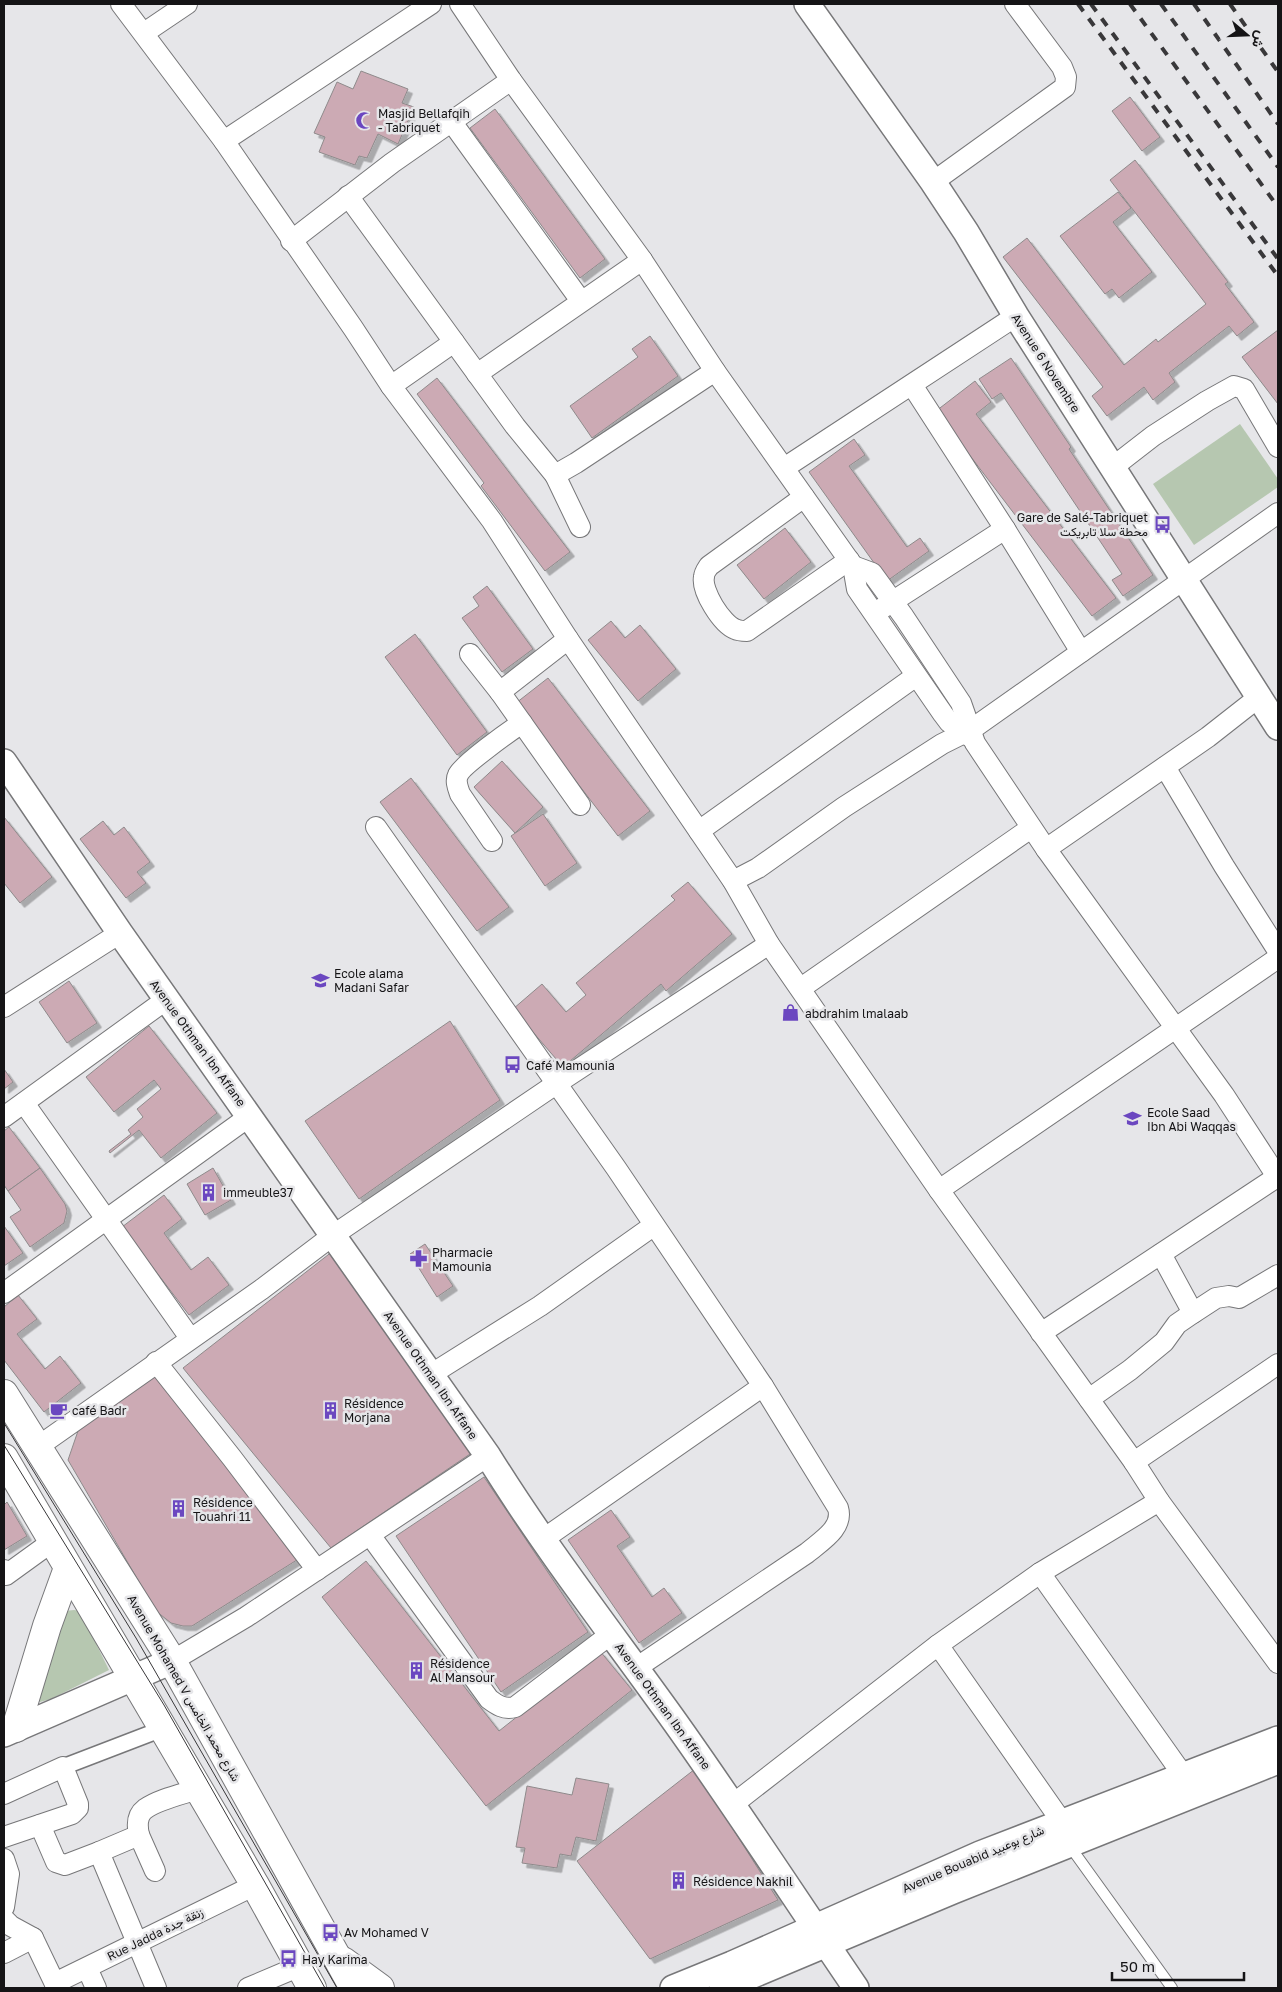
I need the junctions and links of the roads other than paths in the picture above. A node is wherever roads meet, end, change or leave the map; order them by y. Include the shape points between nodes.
1 (121, 4) edge
2 (187, 4) edge
3 (431, 4) edge
4 (460, 4) edge
5 (807, 4) edge
6 (1015, 4) edge
7 (144, 33) junction
8 (511, 80) junction
9 (451, 121) junction
10 (224, 142) junction
11 (933, 182) junction
12 (348, 196) junction
13 (292, 240) junction
14 (642, 260) junction
15 (581, 301) junction
16 (1016, 316) junction
17 (454, 342) junction
18 (715, 371) junction
19 (477, 374) junction
20 (912, 385) junction
21 (391, 386) junction
22 (1278, 447) edge
23 (1114, 467) junction
24 (784, 468) junction
25 (555, 475) junction
26 (804, 497) junction
27 (1278, 513) edge
28 (580, 527) dead end
29 (1005, 529) junction
30 (851, 563) junction
31 (1185, 580) junction
32 (892, 602) junction
33 (875, 612) junction
34 (568, 638) junction
35 (1081, 652) junction
36 (470, 654) dead end
37 (916, 676) junction
38 (500, 692) junction
39 (1259, 697) junction
40 (522, 722) junction
41 (1278, 727) edge
42 (969, 734) junction
43 (1165, 767) junction
44 (8, 776) edge
45 (580, 805) dead end
46 (376, 827) dead end
47 (1031, 828) junction
48 (699, 831) junction
49 (492, 841) dead end
50 (1046, 849) junction
51 (733, 881) junction
52 (120, 934) junction
53 (769, 944) junction
54 (1278, 951) edge
55 (1278, 958) edge
56 (801, 988) junction
57 (167, 1000) junction
58 (4, 1007) edge
59 (1176, 1029) junction
60 (556, 1084) junction
61 (24, 1103) junction
62 (250, 1116) junction
63 (4, 1117) edge
64 (1278, 1178) edge
65 (939, 1190) junction
66 (107, 1220) junction
67 (653, 1226) junction
68 (332, 1236) junction
69 (1161, 1254) junction
70 (1278, 1275) edge
71 (4, 1293) edge
72 (1193, 1313) junction
73 (1041, 1333) junction
74 (190, 1338) junction
75 (156, 1362) junction
76 (1278, 1364) edge
77 (430, 1375) junction
78 (763, 1386) junction
79 (4, 1394) edge
80 (1089, 1399) junction
81 (36, 1448) junction
82 (488, 1456) junction
83 (4, 1458) edge
84 (1134, 1462) junction
85 (1159, 1502) junction
86 (370, 1535) junction
87 (542, 1540) junction
88 (53, 1541) junction
89 (68, 1568) junction
90 (316, 1570) junction
91 (1040, 1574) junction
92 (5, 1576) edge
93 (611, 1634) junction
94 (938, 1645) junction
95 (1275, 1654) edge
96 (172, 1661) junction
97 (636, 1668) junction
98 (134, 1677) junction
99 (162, 1729) junction
100 (10, 1731) edge
101 (1278, 1739) edge
102 (1278, 1761) edge
103 (63, 1767) junction
104 (1183, 1775) junction
105 (198, 1789) junction
106 (4, 1794) edge
107 (732, 1805) junction
108 (40, 1825) junction
109 (1066, 1834) junction
110 (139, 1835) junction
111 (4, 1837) edge
112 (99, 1852) junction
113 (4, 1859) edge
114 (155, 1871) dead end
115 (255, 1885) junction
116 (4, 1907) edge
117 (4, 1919) edge
118 (820, 1935) junction
119 (33, 1938) junction
120 (136, 1943) junction
121 (4, 1953) edge
122 (334, 1954) junction
123 (88, 1968) junction
124 (306, 1977) edge
125 (56, 1986) edge
126 (96, 1988) edge
127 (156, 1988) edge
128 (248, 1988) edge
129 (354, 1988) edge
130 (380, 1988) edge
131 (673, 1988) edge
132 (722, 1988) edge
133 (856, 1988) edge
134 (1172, 1988) edge

1 - 7 street
2 - 7 street
3 - 10 street
4 - 8 street
5 - 11 street, Avenue 6 Novembre
6 - 11 street via 1062,67 1065,87
7 - 10 street
8 - 9 street
8 - 14 street
9 - 12 street
9 - 15 street
10 - 13 street
11 - 16 street, Avenue 6 Novembre
12 - 13 street
12 - 17 street
13 - 21 street
14 - 15 street
14 - 18 street
15 - 19 street
16 - 20 street
16 - 23 street, Avenue 6 Novembre
17 - 19 street
17 - 21 street
18 - 24 street
18 - 25 street
19 - 25 street
20 - 24 street
20 - 29 street
21 - 34 street via 492,521
22 - 23 street via 1244,389 1234,386 1153,436
23 - 31 street, Avenue 6 Novembre
24 - 26 street
25 - 28 street
26 - 30 street
26 - 30 street via 709,566 704,576 705,587 720,616 734,629 746,631
27 - 31 street
29 - 32 street
29 - 35 street
30 - 32 street via 872,573
30 - 33 street via 857,589
31 - 35 street
31 - 39 street, Avenue 6 Novembre
32 - 33 street
32 - 42 street via 956,695 964,710
33 - 37 street
34 - 38 street
34 - 48 street
35 - 42 street
36 - 38 street
37 - 42 street via 949,722
37 - 48 street
38 - 40 street
39 - 41 street, Avenue 6 Novembre
39 - 43 street
40 - 45 street
40 - 49 street via 465,766 458,776 460,794
42 - 47 street
42 - 51 street via 942,744 844,807 758,868
43 - 50 street
43 - 54 street
44 - 52 street, Avenue Othman Ibn Affane
46 - 60 street
47 - 50 street
47 - 56 street
48 - 51 street
50 - 59 street
51 - 53 street
52 - 57 street, Avenue Othman Ibn Affane
52 - 58 street
53 - 56 street
53 - 60 street
55 - 59 street
56 - 65 street
57 - 61 street via 96,1048
57 - 62 street, Avenue Othman Ibn Affane
59 - 64 street
59 - 65 street
60 - 67 street
60 - 68 street
61 - 63 street
61 - 66 street
62 - 66 street
62 - 68 street, Avenue Othman Ibn Affane
64 - 69 street
65 - 73 street
66 - 71 street
66 - 74 street
67 - 77 street via 540,1306
67 - 78 street
68 - 74 street
68 - 77 street, Avenue Othman Ibn Affane
69 - 72 street
69 - 73 street
70 - 72 street via 1239,1298 1216,1298
72 - 80 street via 1177,1324 1164,1342
73 - 80 street
74 - 75 street
75 - 81 street
75 - 90 street
76 - 84 street
77 - 82 street, Avenue Othman Ibn Affane
78 - 87 street
78 - 97 street via 838,1508 836,1525 807,1553
79 - 81 main road, Avenue Mohamed V شارع محمد الخامس
80 - 84 street
81 - 96 main road, Avenue Mohamed V شارع محمد الخامس
82 - 86 street
82 - 87 street, Avenue Othman Ibn Affane
83 - 88 main road
84 - 85 street
85 - 91 street
85 - 95 street
86 - 90 street
86 - 93 street via 489,1699 501,1707 515,1707
87 - 93 street, Avenue Othman Ibn Affane
88 - 89 main road
88 - 92 street
89 - 98 main road
89 - 100 main road
90 - 96 street
91 - 94 street
91 - 104 street
93 - 97 street, Avenue Othman Ibn Affane
94 - 107 street
94 - 109 street
96 - 98 street
96 - 122 main road, Avenue Mohamed V شارع محمد الخامس
97 - 107 street, Avenue Othman Ibn Affane
98 - 99 main road
98 - 100 street
99 - 103 street
99 - 105 main road
101 - 104 street, Avenue Bouabid شارع بوعبيد
102 - 109 street, Avenue Bouabid شارع بوعبيد
103 - 106 street
103 - 108 street via 78,1808 72,1814
104 - 109 street, Avenue Bouabid شارع بوعبيد
105 - 110 street via 145,1809 139,1820
105 - 115 main road
107 - 118 street, Avenue Othman Ibn Affane
108 - 111 street
108 - 112 street via 56,1862 65,1865
109 - 118 street, Avenue Bouabid شارع بوعبيد via 980,1854
109 - 134 lane
110 - 112 street
110 - 114 street
112 - 120 street
113 - 116 street via 9,1874
115 - 120 street, Rue Jadda زنقة جدة
115 - 124 main road
117 - 119 street
118 - 131 street, Avenue Bouabid شارع بوعبيد via 732,1964
118 - 132 street, Avenue Bouabid شارع بوعبيد
118 - 133 street, Avenue Othman Ibn Affane
119 - 121 street
119 - 125 street
120 - 123 street, Rue Jadda زنقة جدة
120 - 127 street
122 - 129 main road, Avenue Mohamed V شارع محمد الخامس
122 - 130 main road
123 - 125 street, Rue Jadda زنقة جدة
123 - 126 street
124 - 128 street

